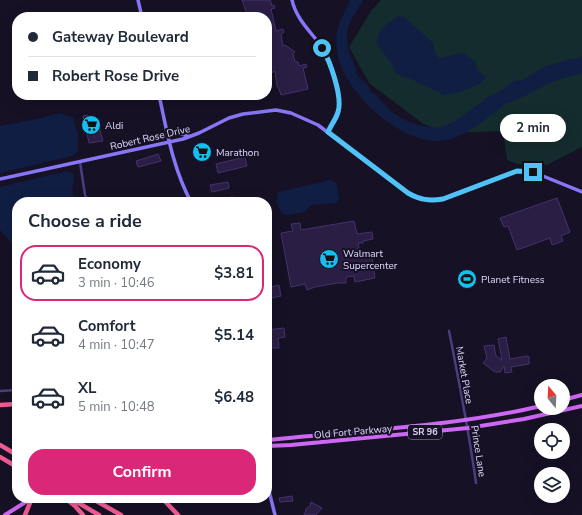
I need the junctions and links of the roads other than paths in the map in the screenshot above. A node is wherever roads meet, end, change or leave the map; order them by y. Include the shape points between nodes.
1 (138, 0) edge
2 (292, 0) edge
3 (141, 12) edge
4 (160, 100) edge
5 (167, 130) junction
6 (328, 132) junction
7 (190, 136) junction
8 (170, 142) junction
9 (80, 161) junction
10 (0, 179) edge
11 (582, 192) edge
12 (86, 197) edge
13 (188, 197) edge
14 (449, 331) dead end
15 (12, 390) edge
16 (0, 391) edge
17 (582, 395) edge
18 (570, 398) edge
19 (12, 404) edge
20 (0, 405) edge
21 (582, 406) edge
22 (534, 407) edge
23 (466, 421) junction
24 (468, 428) junction
25 (272, 440) edge
26 (0, 445) edge
27 (272, 446) edge
28 (12, 452) edge
29 (0, 457) edge
30 (12, 464) edge
31 (476, 483) dead end
32 (24, 503) edge
33 (30, 503) edge
34 (71, 503) edge
35 (78, 503) edge
36 (100, 503) edge
37 (167, 503) edge
38 (272, 503) edge
39 (4, 515) edge
40 (25, 515) edge
41 (83, 515) edge
42 (98, 515) edge
43 (121, 515) edge
44 (178, 515) edge
45 (275, 515) edge

1 - 3 street
2 - 6 street via 300,18 329,58 332,68 339,108
4 - 5 street
5 - 7 street
5 - 8 street
6 - 7 street, Robert Rose Drive via 304,117 276,110 229,118
6 - 11 street, Robert Rose Drive via 418,199 443,199 517,171 533,172
7 - 8 street, Robert Rose Drive
8 - 9 street, Robert Rose Drive
8 - 13 street via 180,180
9 - 10 street, Robert Rose Drive
9 - 12 street
14 - 23 street, Market Place
15 - 16 street
17 - 18 main road
19 - 20 highway
21 - 24 main road, Old Fort Parkway / SR 96
22 - 23 main road, Old Fort Parkway / SR 96
23 - 24 street, Prince Lane
23 - 25 main road, Old Fort Parkway / SR 96
24 - 27 main road, Old Fort Parkway / SR 96
24 - 31 street, Prince Lane
26 - 28 highway
29 - 30 highway
32 - 39 main road
33 - 40 highway
34 - 41 highway
35 - 42 highway
36 - 43 highway
37 - 44 highway
38 - 45 street

